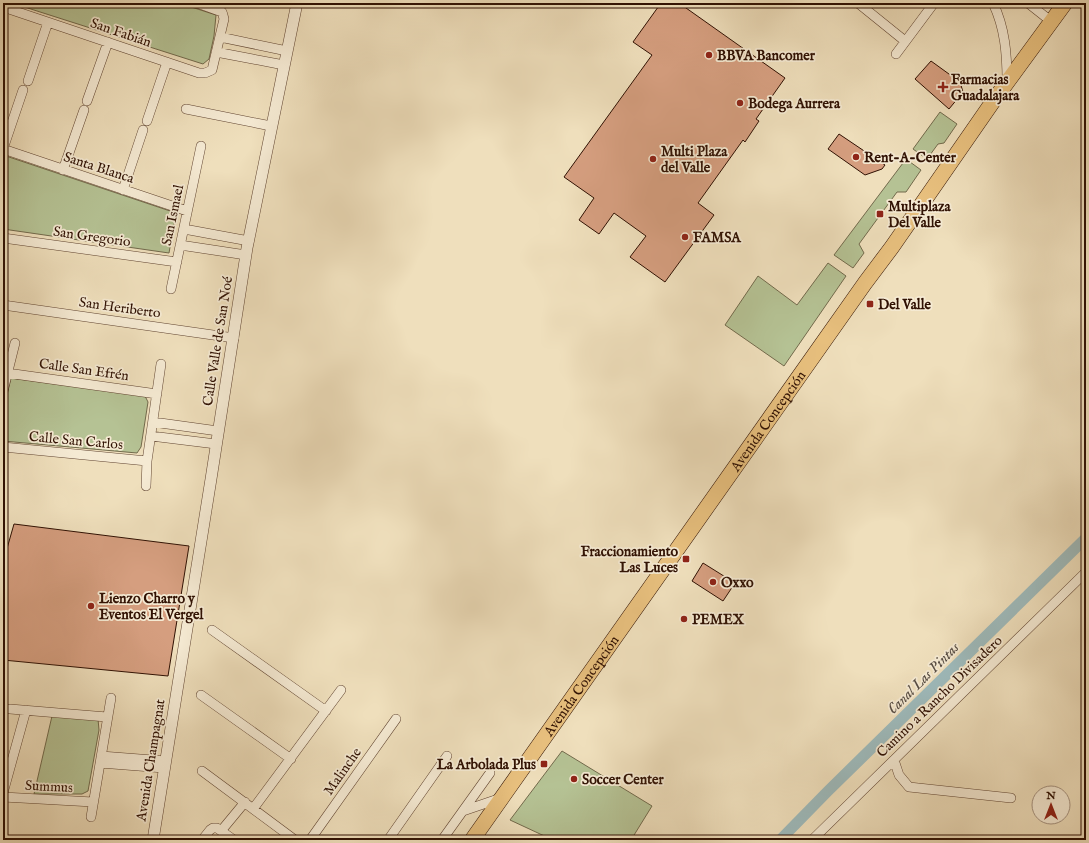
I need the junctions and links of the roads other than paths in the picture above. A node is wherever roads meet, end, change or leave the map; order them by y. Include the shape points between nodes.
1 (197, 3) edge
2 (297, 3) edge
3 (858, 3) edge
4 (934, 3) edge
5 (993, 3) edge
6 (1028, 3) edge
7 (1065, 3) edge
8 (3, 7) edge
9 (48, 22) junction
10 (1052, 22) junction
11 (220, 37) junction
12 (905, 41) junction
13 (108, 42) junction
14 (287, 51) junction
15 (216, 52) junction
16 (896, 54) dead end
17 (166, 62) junction
18 (284, 65) junction
19 (28, 82) dead end
20 (1006, 84) junction
21 (23, 90) dead end
22 (87, 101) dead end
23 (186, 109) dead end
24 (84, 110) dead end
25 (147, 121) dead end
26 (271, 126) junction
27 (143, 130) dead end
28 (201, 146) dead end
29 (3, 149) edge
30 (63, 170) junction
31 (123, 190) junction
32 (187, 211) junction
33 (184, 230) junction
34 (3, 238) edge
35 (249, 240) junction
36 (180, 244) junction
37 (246, 255) junction
38 (177, 262) junction
39 (171, 289) dead end
40 (3, 305) edge
41 (234, 338) junction
42 (14, 343) dead end
43 (161, 364) dead end
44 (7, 373) junction
45 (3, 390) edge
46 (157, 394) junction
47 (153, 422) junction
48 (218, 431) junction
49 (151, 436) junction
50 (216, 444) junction
51 (3, 447) edge
52 (147, 461) junction
53 (146, 486) dead end
54 (1086, 572) edge
55 (212, 630) dead end
56 (178, 686) joint
57 (341, 690) dead end
58 (201, 695) dead end
59 (111, 698) dead end
60 (10, 709) dead end
61 (26, 710) junction
62 (326, 711) junction
63 (107, 718) junction
64 (396, 719) dead end
65 (447, 756) dead end
66 (291, 759) junction
67 (100, 760) junction
68 (894, 760) junction
69 (165, 764) junction
70 (202, 771) dead end
71 (490, 773) dead end
72 (3, 793) edge
73 (3, 797) edge
74 (502, 798) junction
75 (1011, 798) dead end
76 (93, 802) junction
77 (244, 802) junction
78 (253, 809) junction
79 (463, 811) junction
80 (91, 817) dead end
81 (221, 831) junction
82 (153, 840) edge
83 (202, 840) edge
84 (234, 840) edge
85 (296, 840) edge
86 (310, 840) edge
87 (388, 840) edge
88 (442, 840) edge
89 (472, 840) edge
90 (812, 840) edge

1 - 11 street, San Fabián via 222,12 224,19
2 - 14 street, Calle Valle de San Noé
3 - 12 street
4 - 12 street
5 - 20 street via 1006,46
6 - 10 street
7 - 10 main road, Avenida Concepción
8 - 9 street, San Fabián
9 - 13 street, San Fabián
9 - 19 street
10 - 20 main road, Avenida Concepción
11 - 14 street
11 - 15 street, San Fabián
12 - 16 street
13 - 17 street, San Fabián
13 - 22 street
14 - 18 street, Calle Valle de San Noé
15 - 17 street, San Fabián via 212,70 205,73
15 - 18 street
17 - 25 street
18 - 26 street, Calle Valle de San Noé
20 - 74 main road, Avenida Concepción
21 - 29 street
23 - 26 street
24 - 30 street
26 - 35 street, Calle Valle de San Noé
27 - 31 street
28 - 32 street, San Ismael
29 - 30 street, Santa Blanca
30 - 31 street, Santa Blanca
31 - 32 street, Santa Blanca
32 - 33 street, San Ismael
33 - 35 street
33 - 36 street, San Ismael
34 - 38 street, San Gregorio
35 - 37 street, Calle Valle de San Noé
36 - 37 street
36 - 38 street, San Ismael
37 - 41 street, Calle Valle de San Noé
38 - 39 street, San Ismael
40 - 41 street, San Heriberto
41 - 48 street, Calle Valle de San Noé
42 - 44 street
43 - 46 street
44 - 45 street
44 - 46 street, Calle San Efrén
46 - 47 street
47 - 48 street
47 - 49 street
48 - 50 street, Calle Valle de San Noé
49 - 50 street
49 - 52 street
50 - 56 street, Calle Valle de San Noé
51 - 52 street, Calle San Carlos
52 - 53 street
54 - 68 street, Camino a Rancho Divisadero
55 - 62 street
56 - 69 street, Avenida Champagnat
57 - 62 street
58 - 66 street
59 - 63 street
60 - 61 street
61 - 63 street
61 - 72 street, Summus
62 - 66 street
63 - 67 street
64 - 86 street, Malinche
65 - 87 street
66 - 78 street
67 - 69 street
67 - 76 street
68 - 75 street via 899,775 909,787
68 - 90 street, Camino a Rancho Divisadero
69 - 82 street, Avenida Champagnat
70 - 77 street
71 - 79 street
73 - 76 street, Summus
74 - 79 street
74 - 89 main road, Avenida Concepción
76 - 80 street
77 - 78 street
77 - 81 street
78 - 85 street
79 - 88 street
81 - 83 street via 213,828
81 - 84 street

